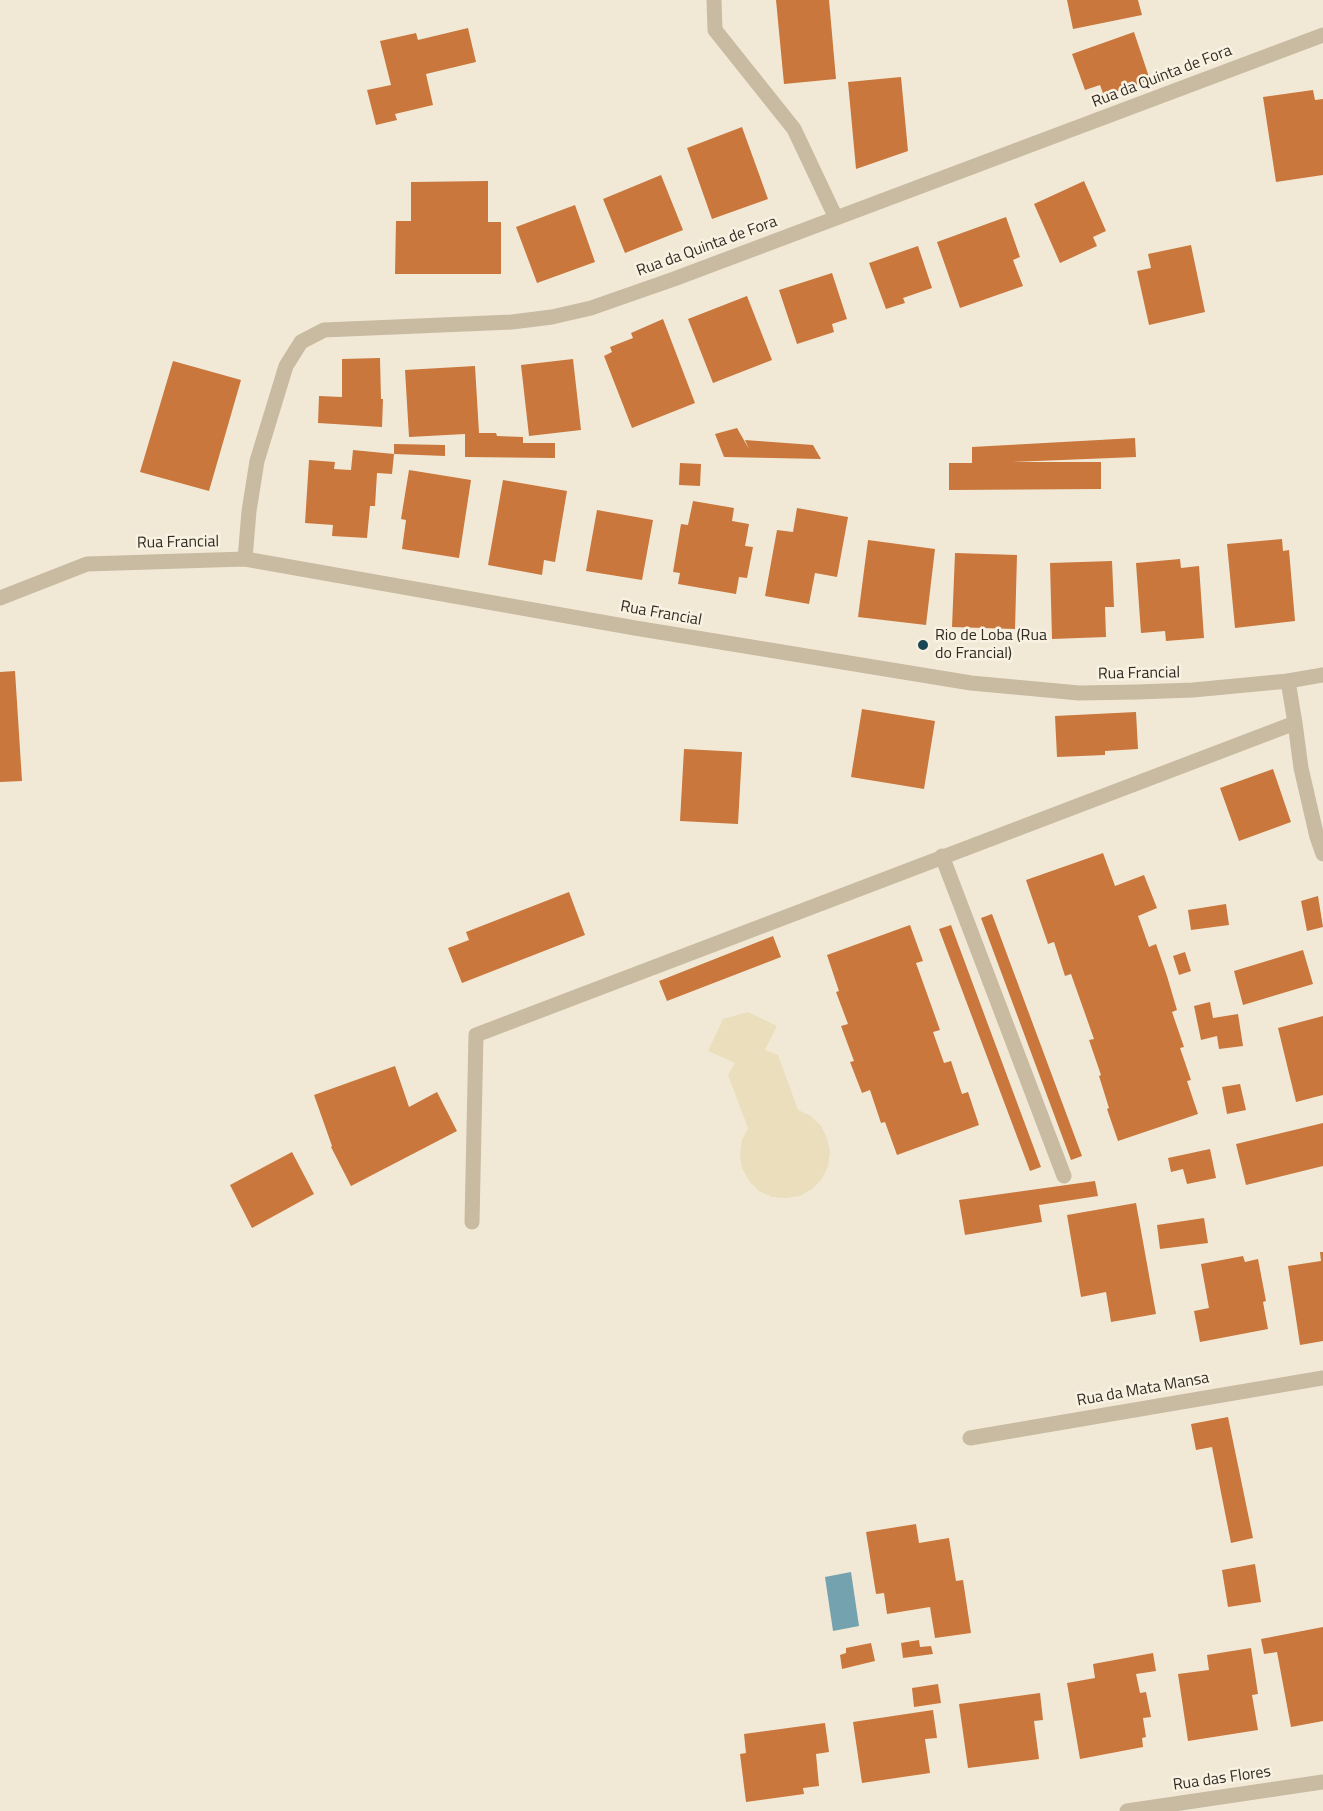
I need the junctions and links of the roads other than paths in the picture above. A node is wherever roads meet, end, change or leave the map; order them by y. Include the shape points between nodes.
1 (714, 0) edge
2 (1323, 35) edge
3 (836, 218) junction
4 (245, 559) junction
5 (0, 598) edge
6 (1323, 675) edge
7 (1288, 681) junction
8 (1295, 723) junction
9 (1323, 854) edge
10 (942, 856) junction
11 (1064, 1176) dead end
12 (472, 1222) dead end
13 (1323, 1378) edge
14 (970, 1438) dead end
15 (1323, 1782) edge
16 (1127, 1811) edge

1 - 3 street via 715,30 794,129
2 - 3 street, Rua da Quinta de Fora
3 - 4 street, Rua da Quinta de Fora via 591,308 512,322 324,330 301,342 286,366 257,461
4 - 5 street, Rua Francial via 87,564
4 - 7 street, Rua Francial via 971,682 1079,693 1193,690
6 - 7 street, Rua Francial
7 - 8 street
8 - 9 street via 1301,768
8 - 10 street
10 - 11 street
10 - 12 street via 476,1035
13 - 14 street, Rua da Mata Mansa
15 - 16 street, Rua das Flores

